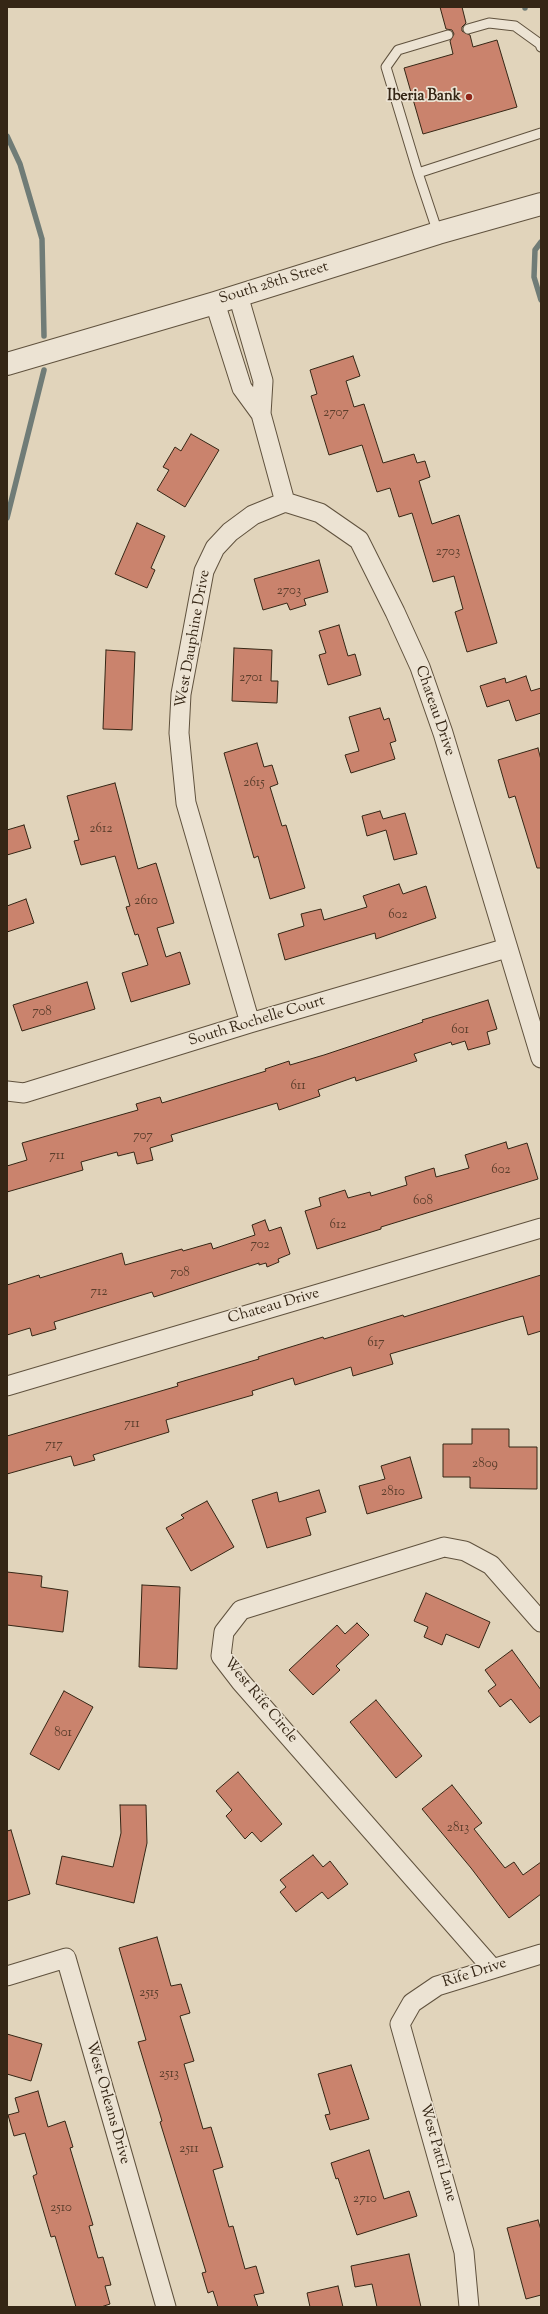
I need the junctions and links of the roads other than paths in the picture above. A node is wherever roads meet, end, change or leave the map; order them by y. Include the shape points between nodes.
1 (468, 29) dead end
2 (448, 35) dead end
3 (541, 47) edge
4 (541, 133) edge
5 (418, 173) junction
6 (541, 204) edge
7 (438, 233) junction
8 (238, 295) junction
9 (215, 303) junction
10 (8, 360) edge
11 (261, 414) junction
12 (285, 502) junction
13 (507, 948) junction
14 (250, 1023) junction
15 (541, 1058) edge
16 (7, 1091) edge
17 (541, 1228) edge
18 (7, 1386) edge
19 (541, 1622) edge
20 (541, 1954) edge
21 (492, 1968) junction
22 (7, 1976) edge
23 (412, 2003) joint
24 (166, 2307) edge
25 (469, 2307) edge

1 - 3 lane via 489,23 515,26
2 - 5 lane via 398,50 386,67
4 - 5 lane
5 - 7 lane
6 - 7 street, South 28th Street
7 - 8 street, South 28th Street
8 - 9 street, South 28th Street
8 - 11 street via 263,381
9 - 10 street, South 28th Street
9 - 11 street via 242,388
11 - 12 street
12 - 13 street, Chateau Drive via 320,513 358,540 395,612 420,667 443,732
12 - 14 street, West Dauphine Drive via 253,515 230,532 215,548 204,571 181,694 180,747 186,803
13 - 14 street, South Rochelle Court
13 - 15 street, Chateau Drive
14 - 16 street, South Rochelle Court via 24,1093
17 - 18 street, Chateau Drive
19 - 21 street, West Rife Circle via 491,1565 465,1551 444,1547 241,1610 224,1632 221,1656 241,1682
20 - 21 street, Rife Drive
21 - 23 street, Rife Drive via 437,1986
22 - 24 street, West Orleans Drive via 66,1958
23 - 25 street, West Patti Lane via 400,2024 464,2252

